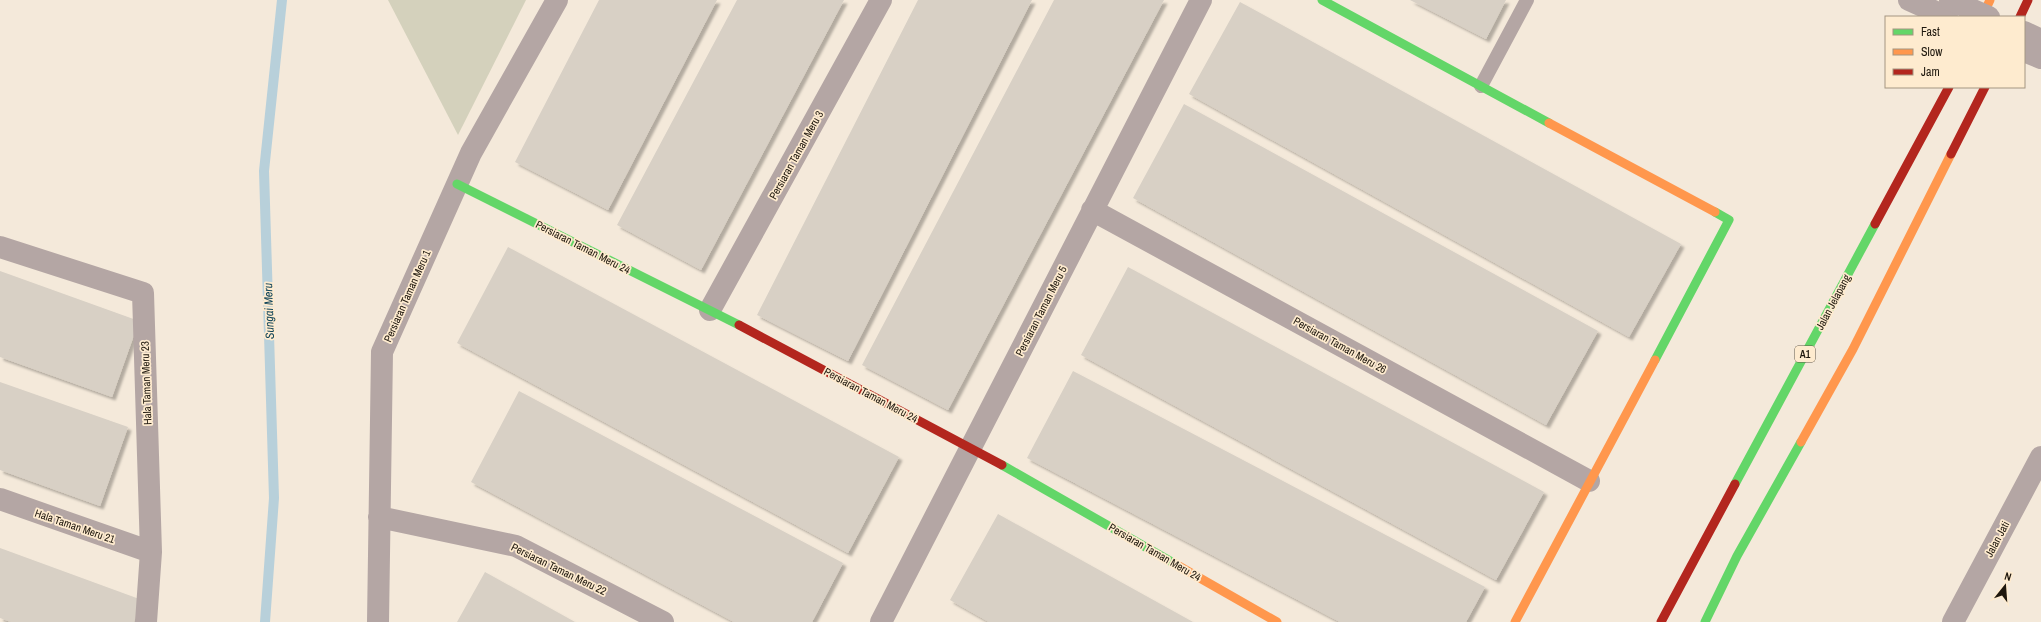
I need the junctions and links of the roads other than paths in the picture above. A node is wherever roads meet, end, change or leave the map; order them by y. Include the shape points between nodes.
1 (557, 0) edge
2 (881, 0) edge
3 (1201, 0) edge
4 (1322, 0) edge
5 (1526, 0) edge
6 (1909, 0) edge
7 (1950, 0) edge
8 (1990, 0) edge
9 (2028, 0) edge
10 (1945, 16) edge
11 (1982, 16) edge
12 (1987, 16) edge
13 (2020, 16) edge
14 (1481, 86) junction
15 (1948, 88) edge
16 (1984, 88) edge
17 (457, 184) junction
18 (1092, 210) junction
19 (0, 247) edge
20 (710, 310) junction
21 (972, 448) junction
22 (2041, 457) edge
23 (1589, 481) junction
24 (0, 499) edge
25 (379, 516) junction
26 (151, 552) junction
27 (146, 622) edge
28 (378, 622) edge
29 (663, 622) edge
30 (881, 622) edge
31 (1277, 622) edge
32 (1515, 622) edge
33 (1662, 622) edge
34 (1705, 622) edge
35 (1953, 622) edge

1 - 17 street, Persiaran Taman Meru 1 via 471,153
2 - 20 street, Persiaran Taman Meru 3
3 - 18 street, Persiaran Taman Meru 5
4 - 14 street
5 - 14 lane
6 - 10 street
7 - 12 street, bridge
8 - 11 street
9 - 13 street
14 - 23 street via 1729,220
15 - 33 street, Jalan Jelapang / A1
16 - 34 street via 1853,349 1737,556
17 - 20 street, Persiaran Taman Meru 24
17 - 25 street, Persiaran Taman Meru 1 via 382,352
18 - 21 street, Persiaran Taman Meru 5
18 - 23 street, Persiaran Taman Meru 26
19 - 26 street, Hala Taman Meru 23 via 143,293
20 - 21 street, Persiaran Taman Meru 24
21 - 30 street, Persiaran Taman Meru 5
21 - 31 street, Persiaran Taman Meru 24
22 - 35 street, Jalan Jati
23 - 32 street
24 - 26 street, Hala Taman Meru 21
25 - 28 street, Persiaran Taman Meru 1
25 - 29 street, Persiaran Taman Meru 22 via 516,546
26 - 27 street, Hala Taman Meru 23

